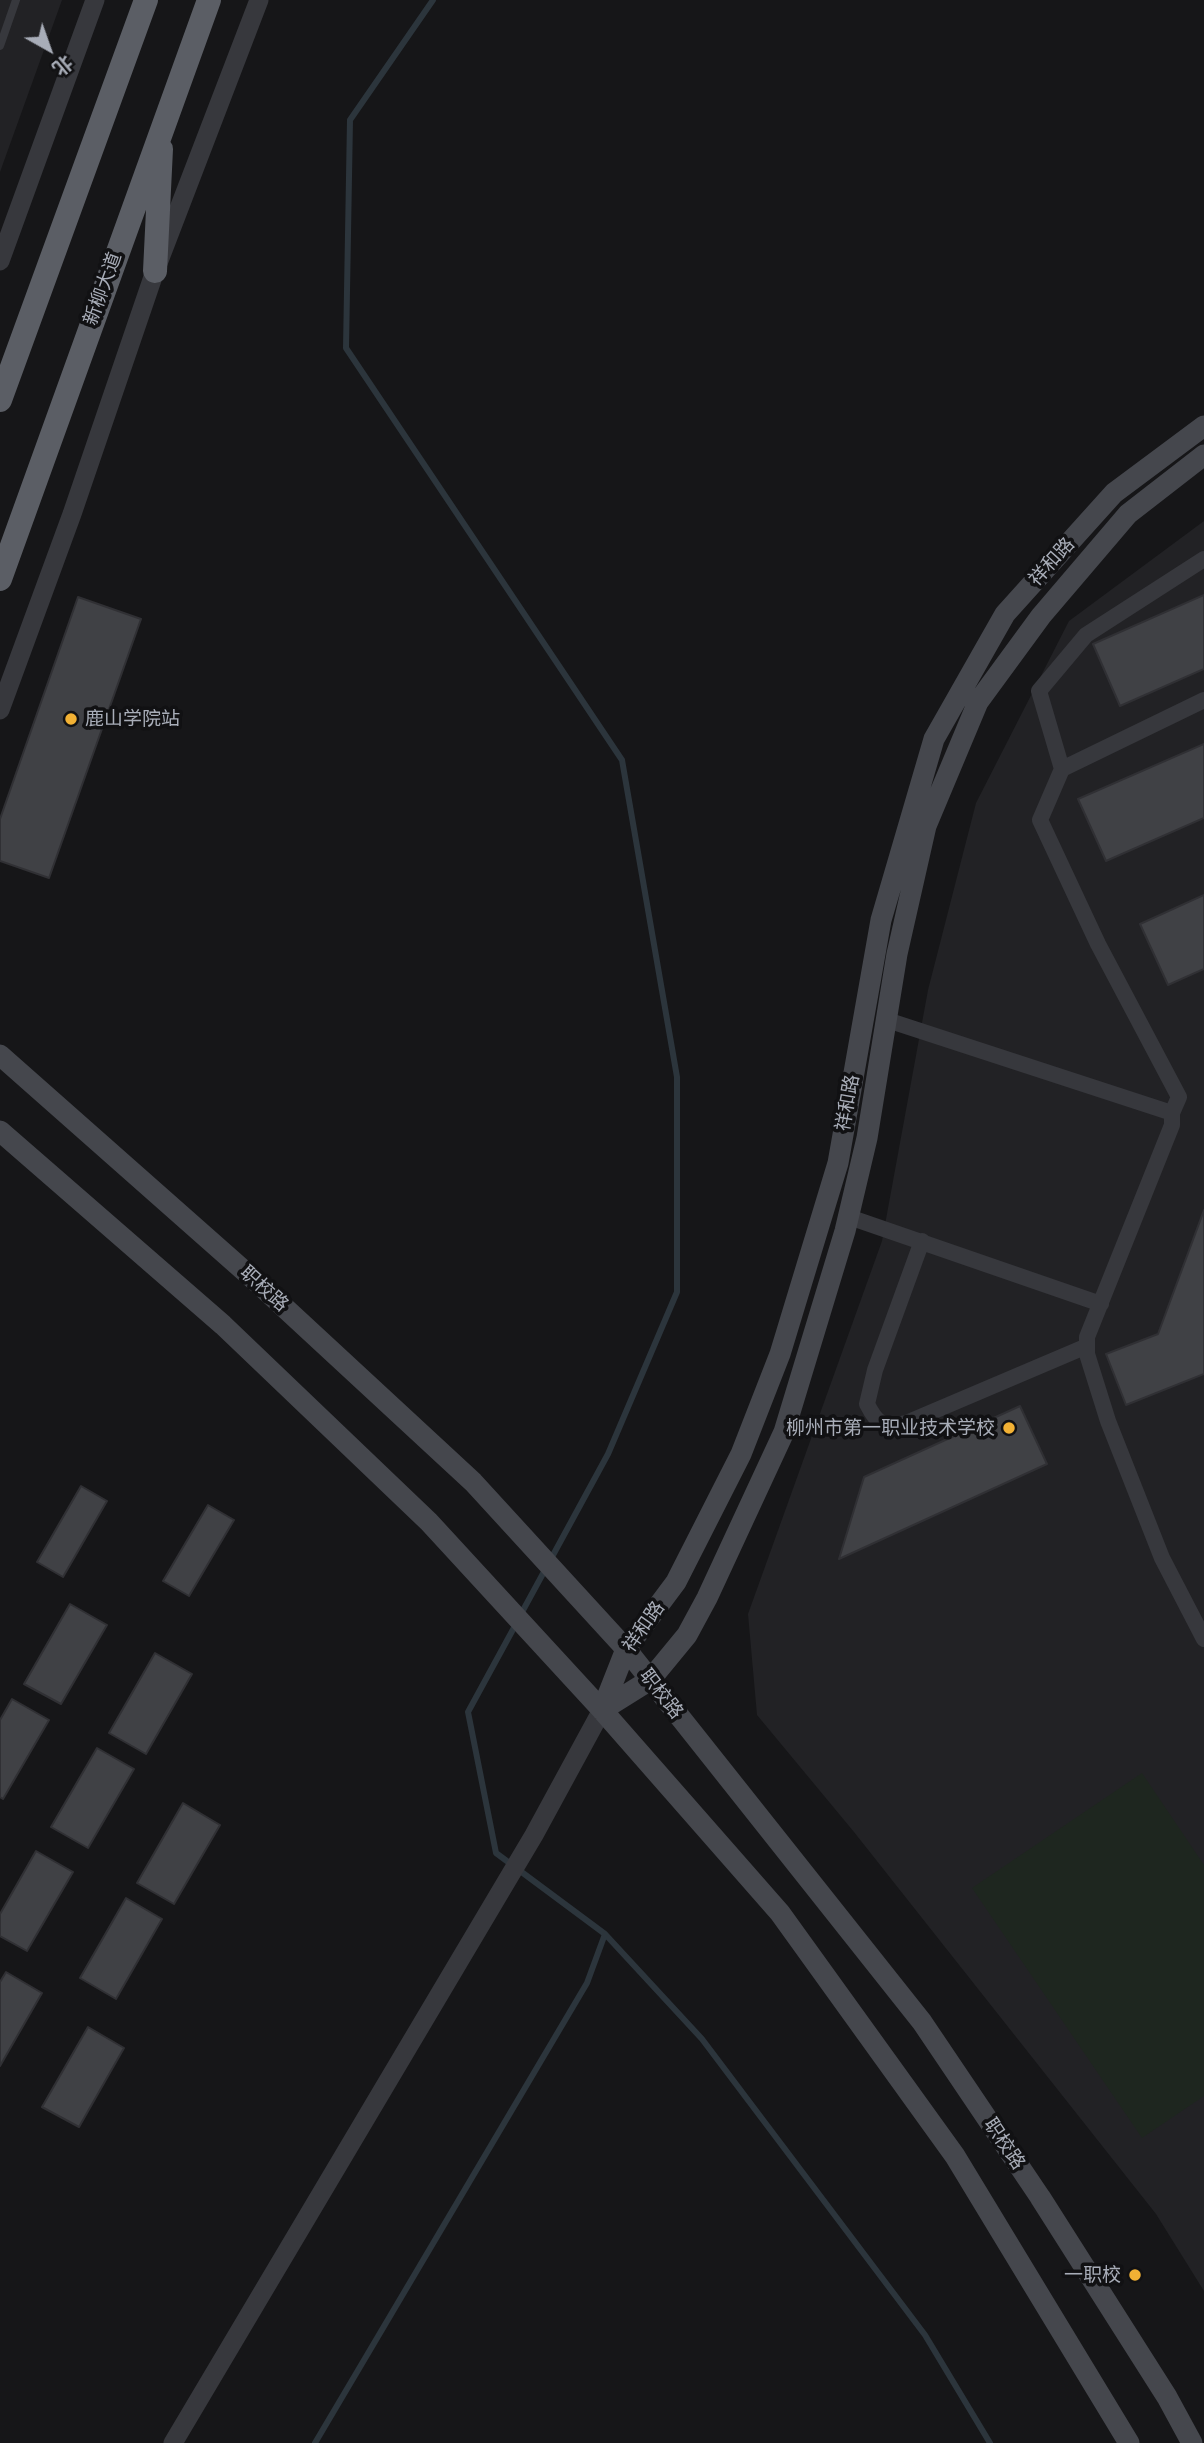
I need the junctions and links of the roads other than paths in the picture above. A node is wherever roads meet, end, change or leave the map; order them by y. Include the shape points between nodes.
1 (16, 0) edge
2 (94, 0) edge
3 (146, 0) edge
4 (209, 0) edge
5 (259, 0) edge
6 (0, 46) edge
7 (162, 124) junction
8 (0, 261) edge
9 (155, 271) junction
10 (2, 390) edge
11 (1204, 425) edge
12 (1204, 455) edge
13 (1204, 559) edge
14 (0, 579) edge
15 (1204, 700) edge
16 (0, 710) edge
17 (1062, 769) junction
18 (887, 1020) junction
19 (0, 1055) edge
20 (1172, 1113) junction
21 (0, 1131) edge
22 (849, 1217) junction
23 (922, 1241) junction
24 (1101, 1304) junction
25 (1087, 1346) junction
26 (1204, 1639) edge
27 (626, 1649) junction
28 (650, 1680) junction
29 (602, 1710) junction
30 (173, 2443) edge
31 (1129, 2443) edge
32 (1192, 2443) edge

1 - 6 lane
2 - 8 street
3 - 10 highway
4 - 7 highway, 新柳大道
5 - 9 street
7 - 9 highway
7 - 14 highway, 新柳大道
9 - 16 street
11 - 27 main road, 祥和路 via 1114,493 1005,614 934,739 881,920 838,1163 780,1354 741,1454 676,1582
12 - 18 main road, 祥和路 via 1128,514 1041,617 978,702 926,826
13 - 17 street via 1086,635 1039,691
15 - 17 street
17 - 20 street via 1040,820 1098,944 1179,1097
18 - 20 street
18 - 22 main road, 祥和路
19 - 27 main road, 职校路 via 259,1284 472,1482
20 - 24 street via 1172,1125
21 - 29 main road via 223,1325 429,1522
22 - 23 street
22 - 28 main road, 祥和路 via 784,1432 708,1598 687,1635
23 - 24 street
23 - 25 street via 875,1370 867,1404 875,1420 889,1426 906,1423
24 - 25 street
25 - 26 street via 1108,1421 1162,1558
27 - 28 main road, 职校路
27 - 29 main road, 祥和路
28 - 29 main road, 祥和路
28 - 32 main road, 职校路 via 922,2022 1048,2209
29 - 30 street via 534,1835
29 - 31 main road via 780,1913 889,2062 955,2156

